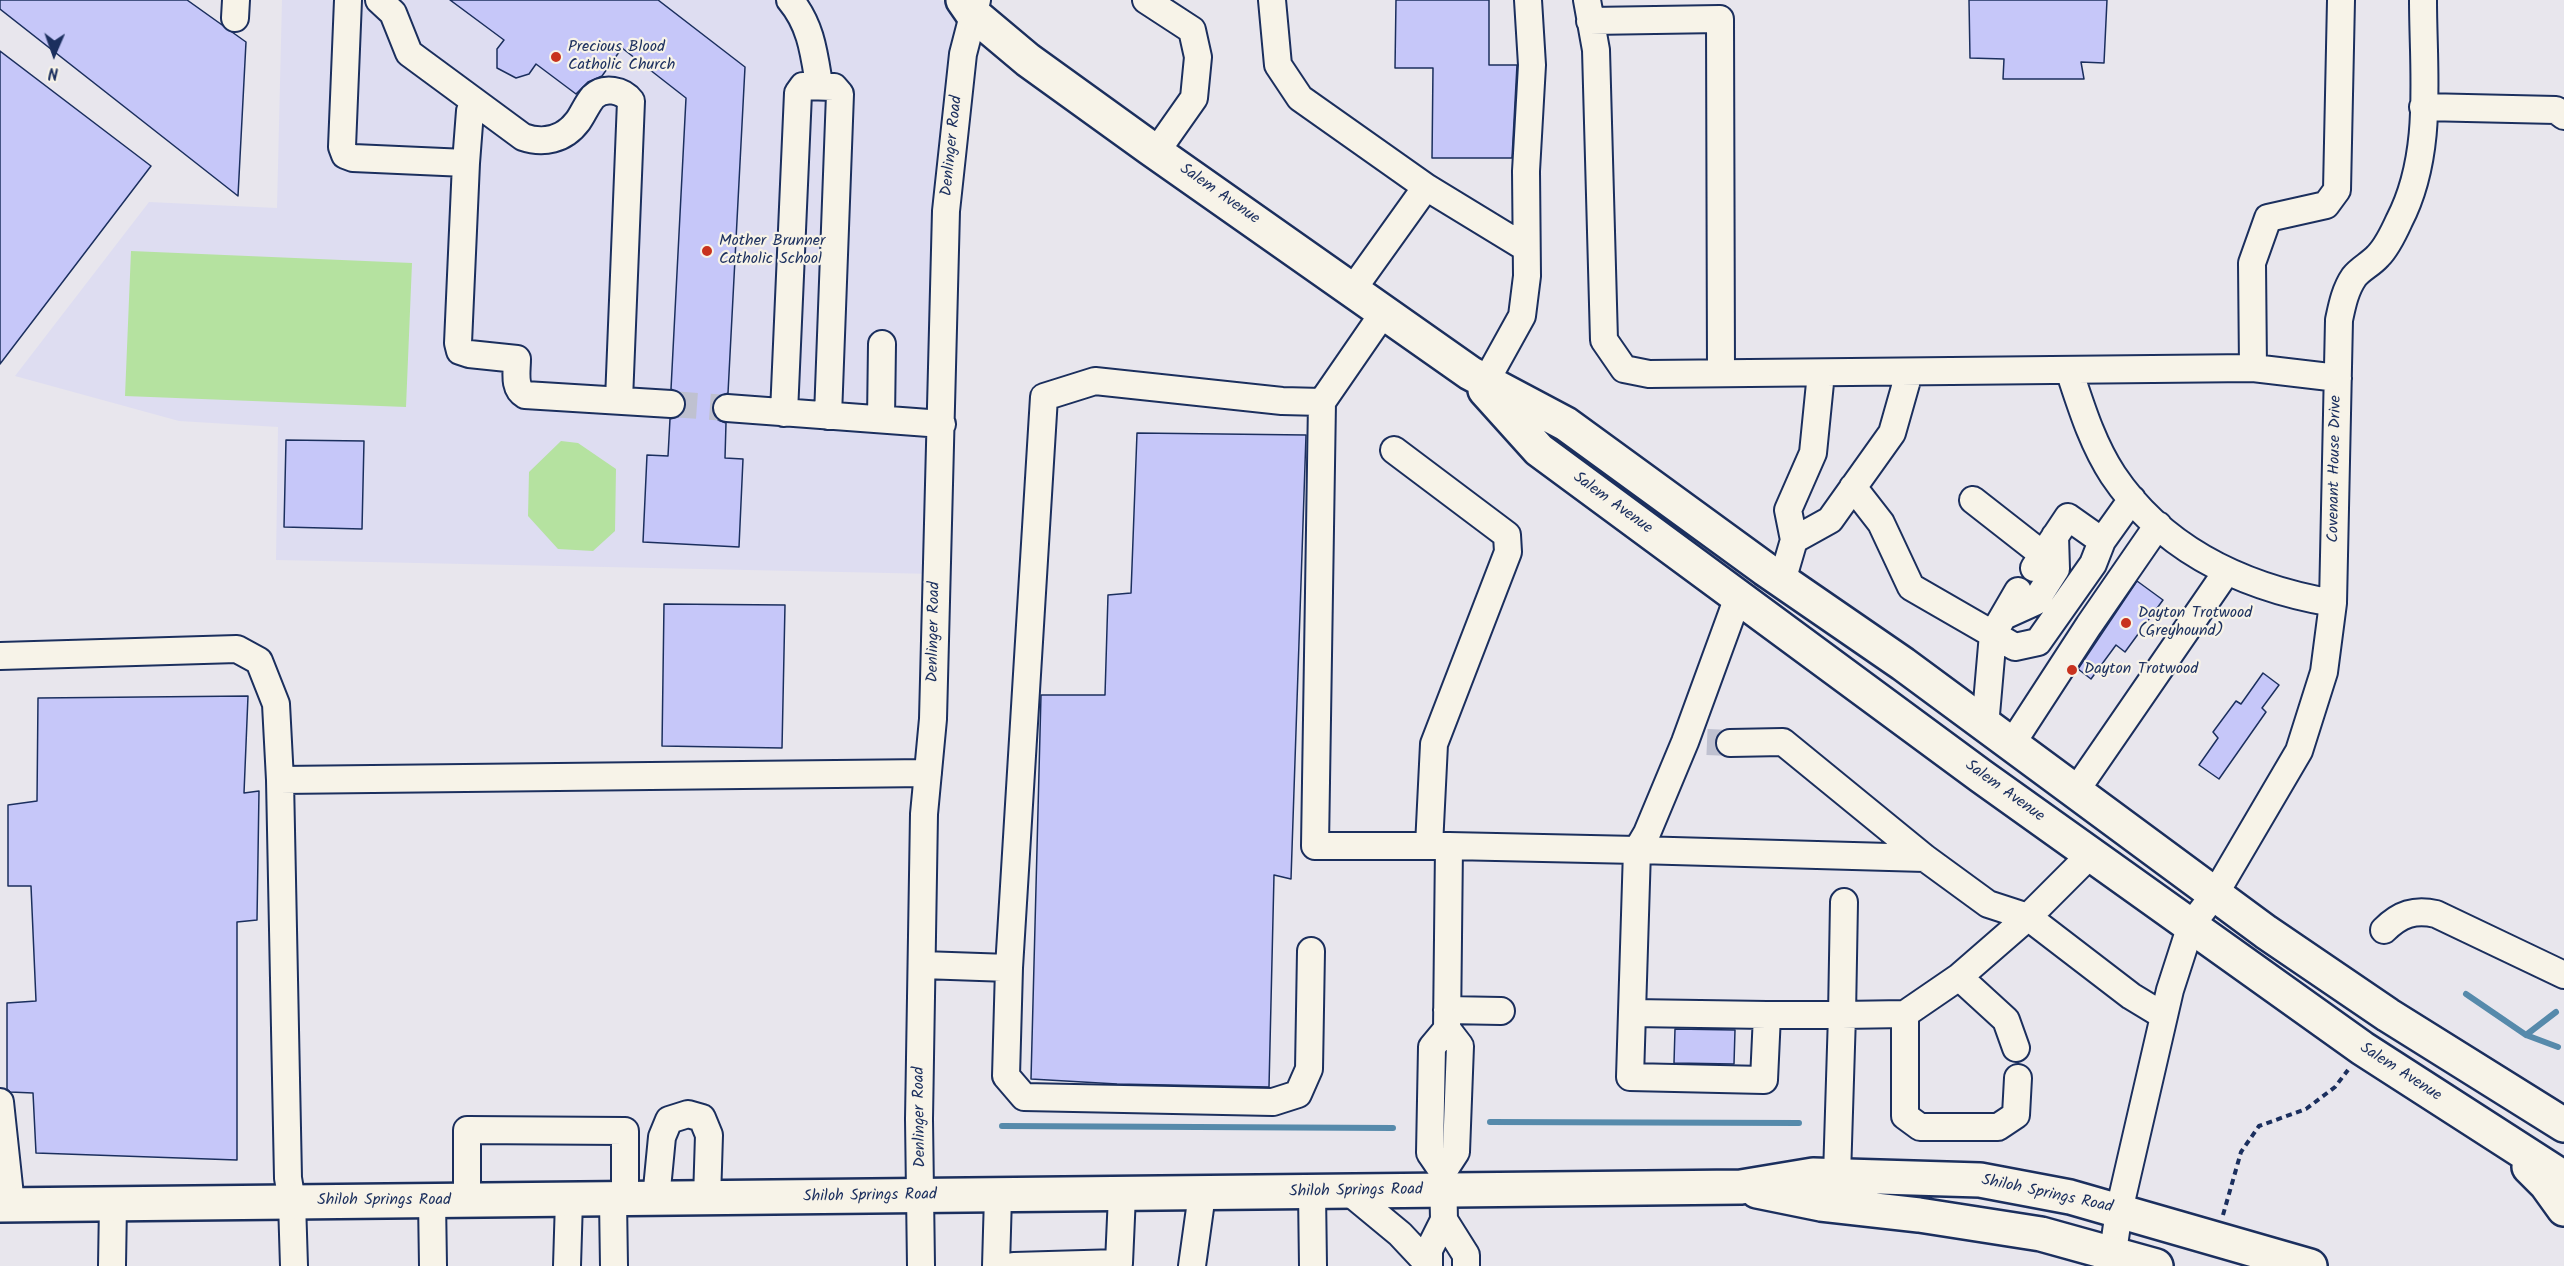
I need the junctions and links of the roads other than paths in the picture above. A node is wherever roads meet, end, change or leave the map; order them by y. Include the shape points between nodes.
1 (348, 0) edge
2 (379, 0) edge
3 (790, 0) edge
4 (940, 0) edge
5 (1146, 0) edge
6 (1272, 0) edge
7 (1528, 0) edge
8 (2341, 0) edge
9 (2423, 0) edge
10 (971, 4) edge
11 (1589, 10) edge
12 (819, 84) junction
13 (473, 103) junction
14 (2423, 107) junction
15 (2564, 116) edge
16 (1156, 152) junction
17 (466, 163) junction
18 (1426, 186) junction
19 (1526, 248) junction
20 (1353, 289) junction
21 (1384, 312) junction
22 (882, 344) dead end
23 (2253, 368) junction
24 (2069, 370) junction
25 (1721, 373) junction
26 (1821, 373) junction
27 (1910, 373) junction
28 (1478, 377) junction
29 (2338, 378) junction
30 (620, 400) junction
31 (1322, 402) junction
32 (670, 404) tunnel mouth
33 (727, 408) tunnel mouth
34 (784, 413) junction
35 (828, 416) junction
36 (881, 420) junction
37 (942, 424) junction
38 (1394, 450) dead end
39 (1553, 460) junction
40 (1853, 487) junction
41 (2132, 499) junction
42 (1973, 500) dead end
43 (2158, 525) junction
44 (1794, 540) junction
45 (2102, 541) junction
46 (2044, 552) junction
47 (2227, 571) junction
48 (1782, 580) junction
49 (2018, 591) dead end
50 (1738, 597) junction
51 (2333, 603) junction
52 (1998, 625) junction
53 (0, 656) edge
54 (1985, 726) junction
55 (1707, 742) junction
56 (2011, 745) junction
57 (928, 773) junction
58 (280, 780) junction
59 (2075, 792) junction
60 (1439, 846) junction
61 (1637, 850) junction
62 (2091, 854) junction
63 (1925, 858) junction
64 (2215, 894) junction
65 (1844, 902) dead end
66 (2028, 917) junction
67 (2191, 925) junction
68 (2384, 930) dead end
69 (1311, 951) dead end
70 (922, 965) junction
71 (1009, 968) junction
72 (2564, 975) edge
73 (1959, 977) junction
74 (1501, 1011) dead end
75 (1633, 1012) junction
76 (1905, 1014) junction
77 (1767, 1015) junction
78 (1842, 1015) junction
79 (2388, 1015) junction
80 (2164, 1017) junction
81 (1447, 1020) junction
82 (2016, 1048) dead end
83 (2018, 1078) dead end
84 (0, 1102) edge
85 (2564, 1125) edge
86 (2492, 1133) junction
87 (1837, 1176) junction
88 (2564, 1178) edge
89 (1741, 1187) junction
90 (1348, 1191) junction
91 (1312, 1192) junction
92 (1122, 1194) junction
93 (1202, 1194) junction
94 (1443, 1195) junction
95 (998, 1196) junction
96 (922, 1197) junction
97 (656, 1199) junction
98 (707, 1199) junction
99 (432, 1200) junction
100 (467, 1200) junction
101 (569, 1200) junction
102 (619, 1200) junction
103 (292, 1202) junction
104 (113, 1203) junction
105 (6, 1205) edge
106 (2564, 1209) edge
107 (2119, 1211) junction
108 (2112, 1260) edge
109 (1119, 1264) edge
110 (1429, 1265) edge
111 (112, 1266) edge
112 (294, 1266) edge
113 (433, 1266) edge
114 (567, 1266) edge
115 (614, 1266) edge
116 (921, 1266) edge
117 (996, 1266) edge
118 (1014, 1266) edge
119 (1192, 1266) edge
120 (1313, 1266) edge
121 (1466, 1266) edge
122 (2156, 1266) edge
123 (2310, 1266) edge

1 - 17 street via 342,147 345,155
2 - 13 street via 393,13 409,53
3 - 12 street via 801,13 813,41
4 - 10 main road, Salem Avenue
5 - 16 street via 1192,30 1198,57 1194,99
6 - 18 street via 1278,65 1300,98
7 - 19 street via 1532,66
8 - 23 street via 2337,190 2326,206 2268,218 2252,263
9 - 14 street, Covenant House Drive
10 - 16 main road, Salem Avenue via 1028,60
10 - 37 street, Denlinger Road via 948,190
11 - 25 street via 1596,50 1604,340 1624,369 1649,374
11 - 25 street via 1720,19
12 - 34 street via 803,86 798,93
12 - 35 street via 834,87 840,94
13 - 17 street
13 - 30 street via 523,136 543,141 565,134 603,91 618,92 631,101
14 - 15 street via 2556,110
14 - 29 street, Covenant House Drive via 2420,161 2411,194 2379,255 2354,277 2343,301
16 - 20 main road, Salem Avenue
17 - 30 street via 460,351 517,360 517,384 525,395
18 - 19 street
18 - 20 street
19 - 28 street via 1522,316
20 - 21 main road, Salem Avenue
21 - 28 main road, Salem Avenue
21 - 31 street
22 - 36 street
23 - 24 street
23 - 29 street
24 - 27 street
24 - 41 street via 2089,428 2113,475
25 - 26 street
26 - 27 street
26 - 44 street via 1813,453 1788,510
27 - 40 street via 1892,433
28 - 39 main road, Salem Avenue via 1539,450
28 - 48 main road, Salem Avenue via 1566,424
29 - 51 street, Covenant House Drive
30 - 32 street
31 - 60 street via 1315,846
31 - 71 street via 1095,381 1044,397
33 - 34 street
34 - 35 street
35 - 36 street
36 - 37 street
37 - 57 street, Denlinger Road
38 - 60 street via 1508,535 1508,552 1434,744
39 - 48 main road via 1631,484 1735,558
39 - 50 main road, Salem Avenue
40 - 44 street via 1830,520
40 - 52 street via 1881,522 1911,587
41 - 43 street
41 - 45 street
42 - 46 street
43 - 47 street via 2195,554
43 - 56 street
44 - 48 street
45 - 46 street via 2068,517
45 - 52 street via 2093,564 2038,642 2015,647
46 - 52 street via 2056,569 2035,602
47 - 51 street via 2288,595
47 - 59 street
48 - 54 main road, Salem Avenue
49 - 52 street
50 - 55 street
50 - 62 main road, Salem Avenue
51 - 64 street, Covenant House Drive via 2324,672 2299,751
52 - 54 street
53 - 58 street via 237,649 259,661 276,704
54 - 56 main road, Salem Avenue
55 - 61 street
55 - 63 street via 1783,742
56 - 59 main road, Salem Avenue
57 - 58 street
57 - 70 street, Denlinger Road
58 - 103 street via 288,1178
59 - 64 main road, Salem Avenue
60 - 61 street
60 - 81 street
61 - 63 street
61 - 75 street
62 - 66 street
62 - 67 main road, Salem Avenue
63 - 66 street via 1988,904
64 - 67 street, Covenant House Drive
64 - 79 main road, Salem Avenue
65 - 78 street
66 - 73 street
66 - 80 street
67 - 79 main road via 2248,947 2292,978
67 - 80 street
67 - 86 main road, Salem Avenue via 2362,1048
68 - 72 street via 2404,914 2436,914
69 - 71 street via 1309,1069 1298,1094 1273,1102 1024,1097 1006,1076
70 - 71 street
70 - 96 street, Denlinger Road
73 - 76 street
73 - 82 street via 2006,1020
74 - 81 street
75 - 77 street
75 - 77 street via 1630,1077 1753,1080 1764,1080
76 - 78 street
76 - 83 street via 1905,1116 1920,1127 1998,1127 2016,1115
77 - 78 street
78 - 87 street
79 - 85 main road, Salem Avenue
80 - 107 street
81 - 94 street via 1460,1046 1456,1152
84 - 105 street
86 - 88 main road, Salem Avenue
86 - 106 main road via 2546,1184
87 - 89 main road, Shiloh Springs Road via 1813,1175
87 - 107 main road, Shiloh Springs Road via 1980,1180
89 - 94 main road, Shiloh Springs Road
89 - 108 main road, Shiloh Springs Road via 1821,1204 2041,1234
90 - 91 main road, Shiloh Springs Road
90 - 94 main road, Shiloh Springs Road
90 - 110 street via 1401,1234
91 - 93 main road, Shiloh Springs Road
91 - 120 street
92 - 93 main road, Shiloh Springs Road
92 - 95 main road, Shiloh Springs Road
92 - 109 street
93 - 119 street
94 - 110 street
94 - 121 street via 1466,1255
95 - 96 main road, Shiloh Springs Road
95 - 117 street
96 - 98 main road, Shiloh Springs Road
96 - 116 street, Denlinger Road
97 - 98 main road, Shiloh Springs Road
97 - 98 street via 662,1137 669,1120 688,1114 702,1118 709,1135
97 - 102 main road, Shiloh Springs Road
99 - 100 main road, Shiloh Springs Road
99 - 103 main road, Shiloh Springs Road
99 - 113 street
100 - 101 main road, Shiloh Springs Road
100 - 102 street via 467,1130 625,1131
101 - 102 main road, Shiloh Springs Road
101 - 114 street
102 - 115 street
103 - 104 main road, Shiloh Springs Road
103 - 112 street
104 - 105 main road, Shiloh Springs Road
104 - 111 street
107 - 108 street
107 - 123 main road, Shiloh Springs Road
108 - 122 main road, Shiloh Springs Road
109 - 118 street

